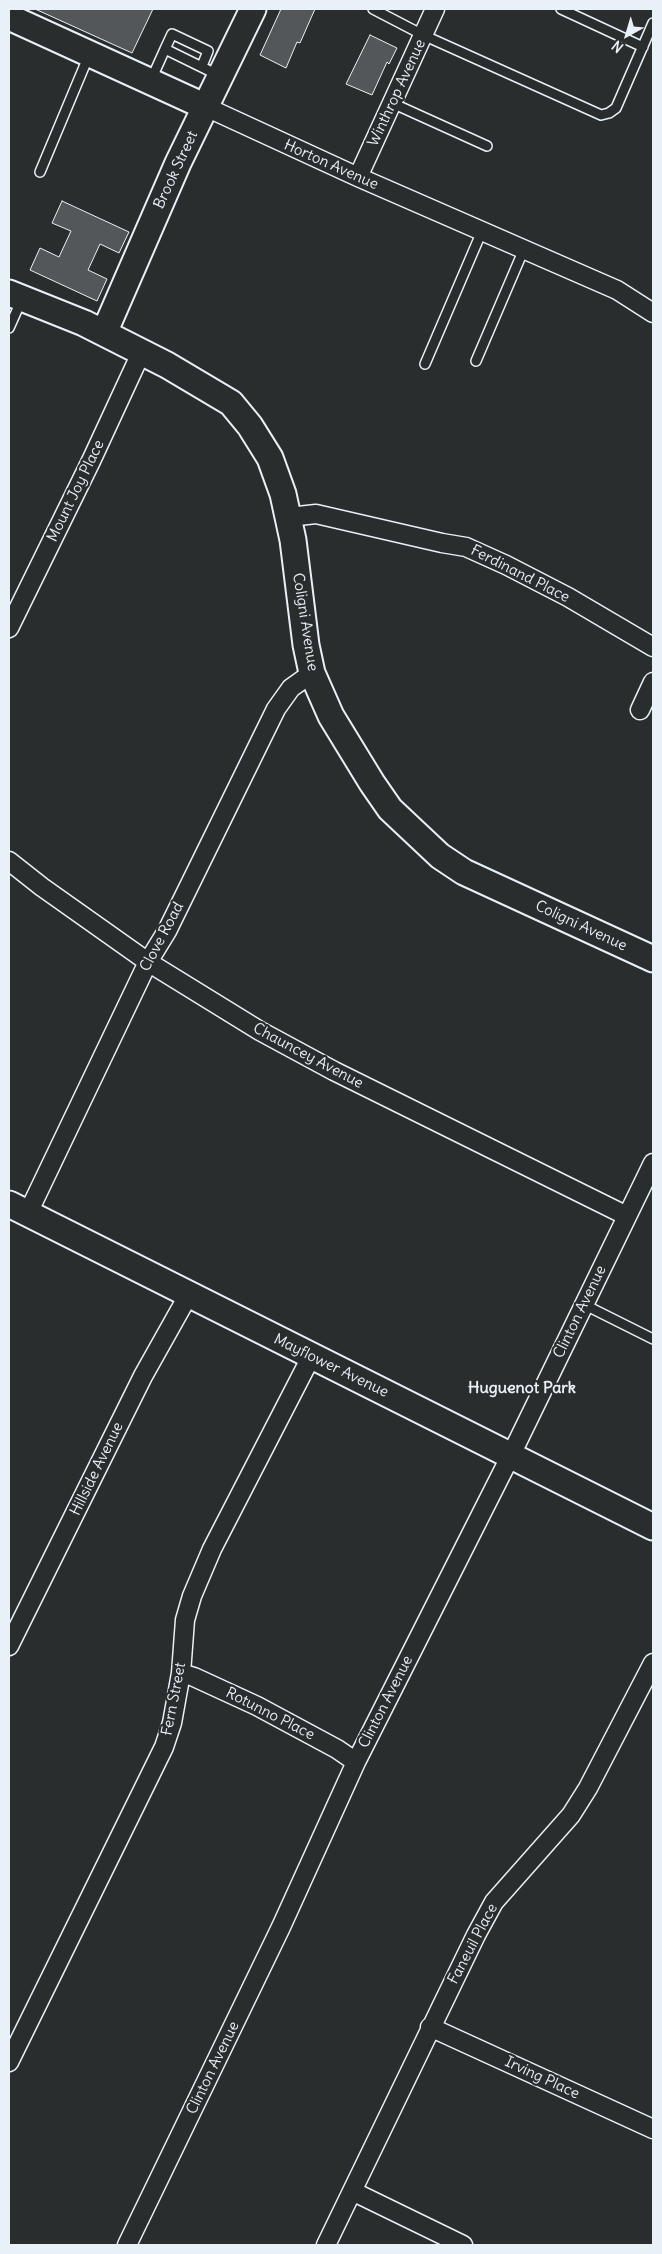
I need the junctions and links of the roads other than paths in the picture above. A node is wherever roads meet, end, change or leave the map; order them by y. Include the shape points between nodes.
1 (253, 9) edge
2 (373, 9) edge
3 (435, 9) edge
4 (561, 9) edge
5 (9, 17) edge
6 (653, 23) edge
7 (423, 35) junction
8 (643, 46) junction
9 (165, 49) junction
10 (89, 54) junction
11 (211, 71) junction
12 (150, 82) junction
13 (392, 103) junction
14 (206, 107) junction
15 (487, 146) dead end
16 (40, 172) dead end
17 (358, 177) junction
18 (482, 231) junction
19 (524, 250) junction
20 (16, 296) edge
21 (653, 312) edge
22 (9, 328) edge
23 (104, 333) junction
24 (141, 353) junction
25 (476, 361) dead end
26 (425, 364) dead end
27 (289, 517) junction
28 (9, 628) edge
29 (653, 648) edge
30 (312, 673) junction
31 (653, 682) edge
32 (640, 710) dead end
33 (9, 861) edge
34 (653, 959) edge
35 (148, 962) junction
36 (653, 1162) edge
37 (18, 1209) edge
38 (627, 1216) junction
39 (189, 1294) junction
40 (583, 1304) junction
41 (653, 1339) edge
42 (311, 1357) junction
43 (511, 1454) junction
44 (653, 1527) edge
45 (9, 1646) edge
46 (653, 1663) edge
47 (181, 1673) junction
48 (356, 1762) junction
49 (430, 2027) junction
50 (9, 2062) edge
51 (653, 2128) edge
52 (352, 2191) junction
53 (127, 2245) edge
54 (326, 2245) edge
55 (463, 2245) edge

1 - 11 street, Brook Street
2 - 7 lane
3 - 7 street, Winthrop Avenue
4 - 8 lane
5 - 10 street, Horton Avenue
6 - 8 lane
7 - 8 lane via 601,116 616,108
7 - 13 street, Winthrop Avenue
9 - 11 lane
9 - 11 lane via 172,34 190,42 208,51
9 - 12 lane
10 - 12 street, Horton Avenue
10 - 16 lane
11 - 14 street, Brook Street
12 - 14 street, Horton Avenue
13 - 15 lane
13 - 17 street, Winthrop Avenue
14 - 17 street, Horton Avenue
14 - 23 street, Brook Street
17 - 18 street, Horton Avenue
18 - 19 street, Horton Avenue
18 - 26 lane
19 - 21 street, Horton Avenue via 617,290
19 - 25 lane
20 - 22 lane
20 - 23 street, Coligni Avenue
23 - 24 street, Coligni Avenue
24 - 27 street, Coligni Avenue via 231,403 270,458
24 - 28 street, Mount Joy Place
27 - 29 street, Ferdinand Place via 316,514 466,547 559,593
27 - 30 street, Coligni Avenue
30 - 34 street, Coligni Avenue via 331,716 390,809 440,856 485,882
30 - 35 street, Clove Road via 291,688 276,709 167,931
31 - 32 street
33 - 35 street, Chauncey Avenue
35 - 37 street, Clove Road
35 - 38 street, Chauncey Avenue via 260,1032
36 - 38 street, Clinton Avenue
37 - 39 street, Mayflower Avenue
38 - 40 street, Clinton Avenue
39 - 42 street, Mayflower Avenue
39 - 45 street, Hillside Avenue via 143,1376
40 - 41 lane
40 - 43 street, Clinton Avenue
42 - 43 street, Mayflower Avenue
42 - 47 street, Fern Street via 212,1549 192,1596 185,1620
43 - 44 street, Mayflower Avenue
43 - 48 street, Clinton Avenue
46 - 49 street, Faneuil Place via 571,1815 494,1902
47 - 48 street, Rotunno Place via 257,1706
47 - 50 street, Fern Street via 164,1747
48 - 53 street, Clinton Avenue
49 - 51 street, Irving Place
49 - 52 street, Faneuil Place
52 - 54 street, Faneuil Place
52 - 55 street

